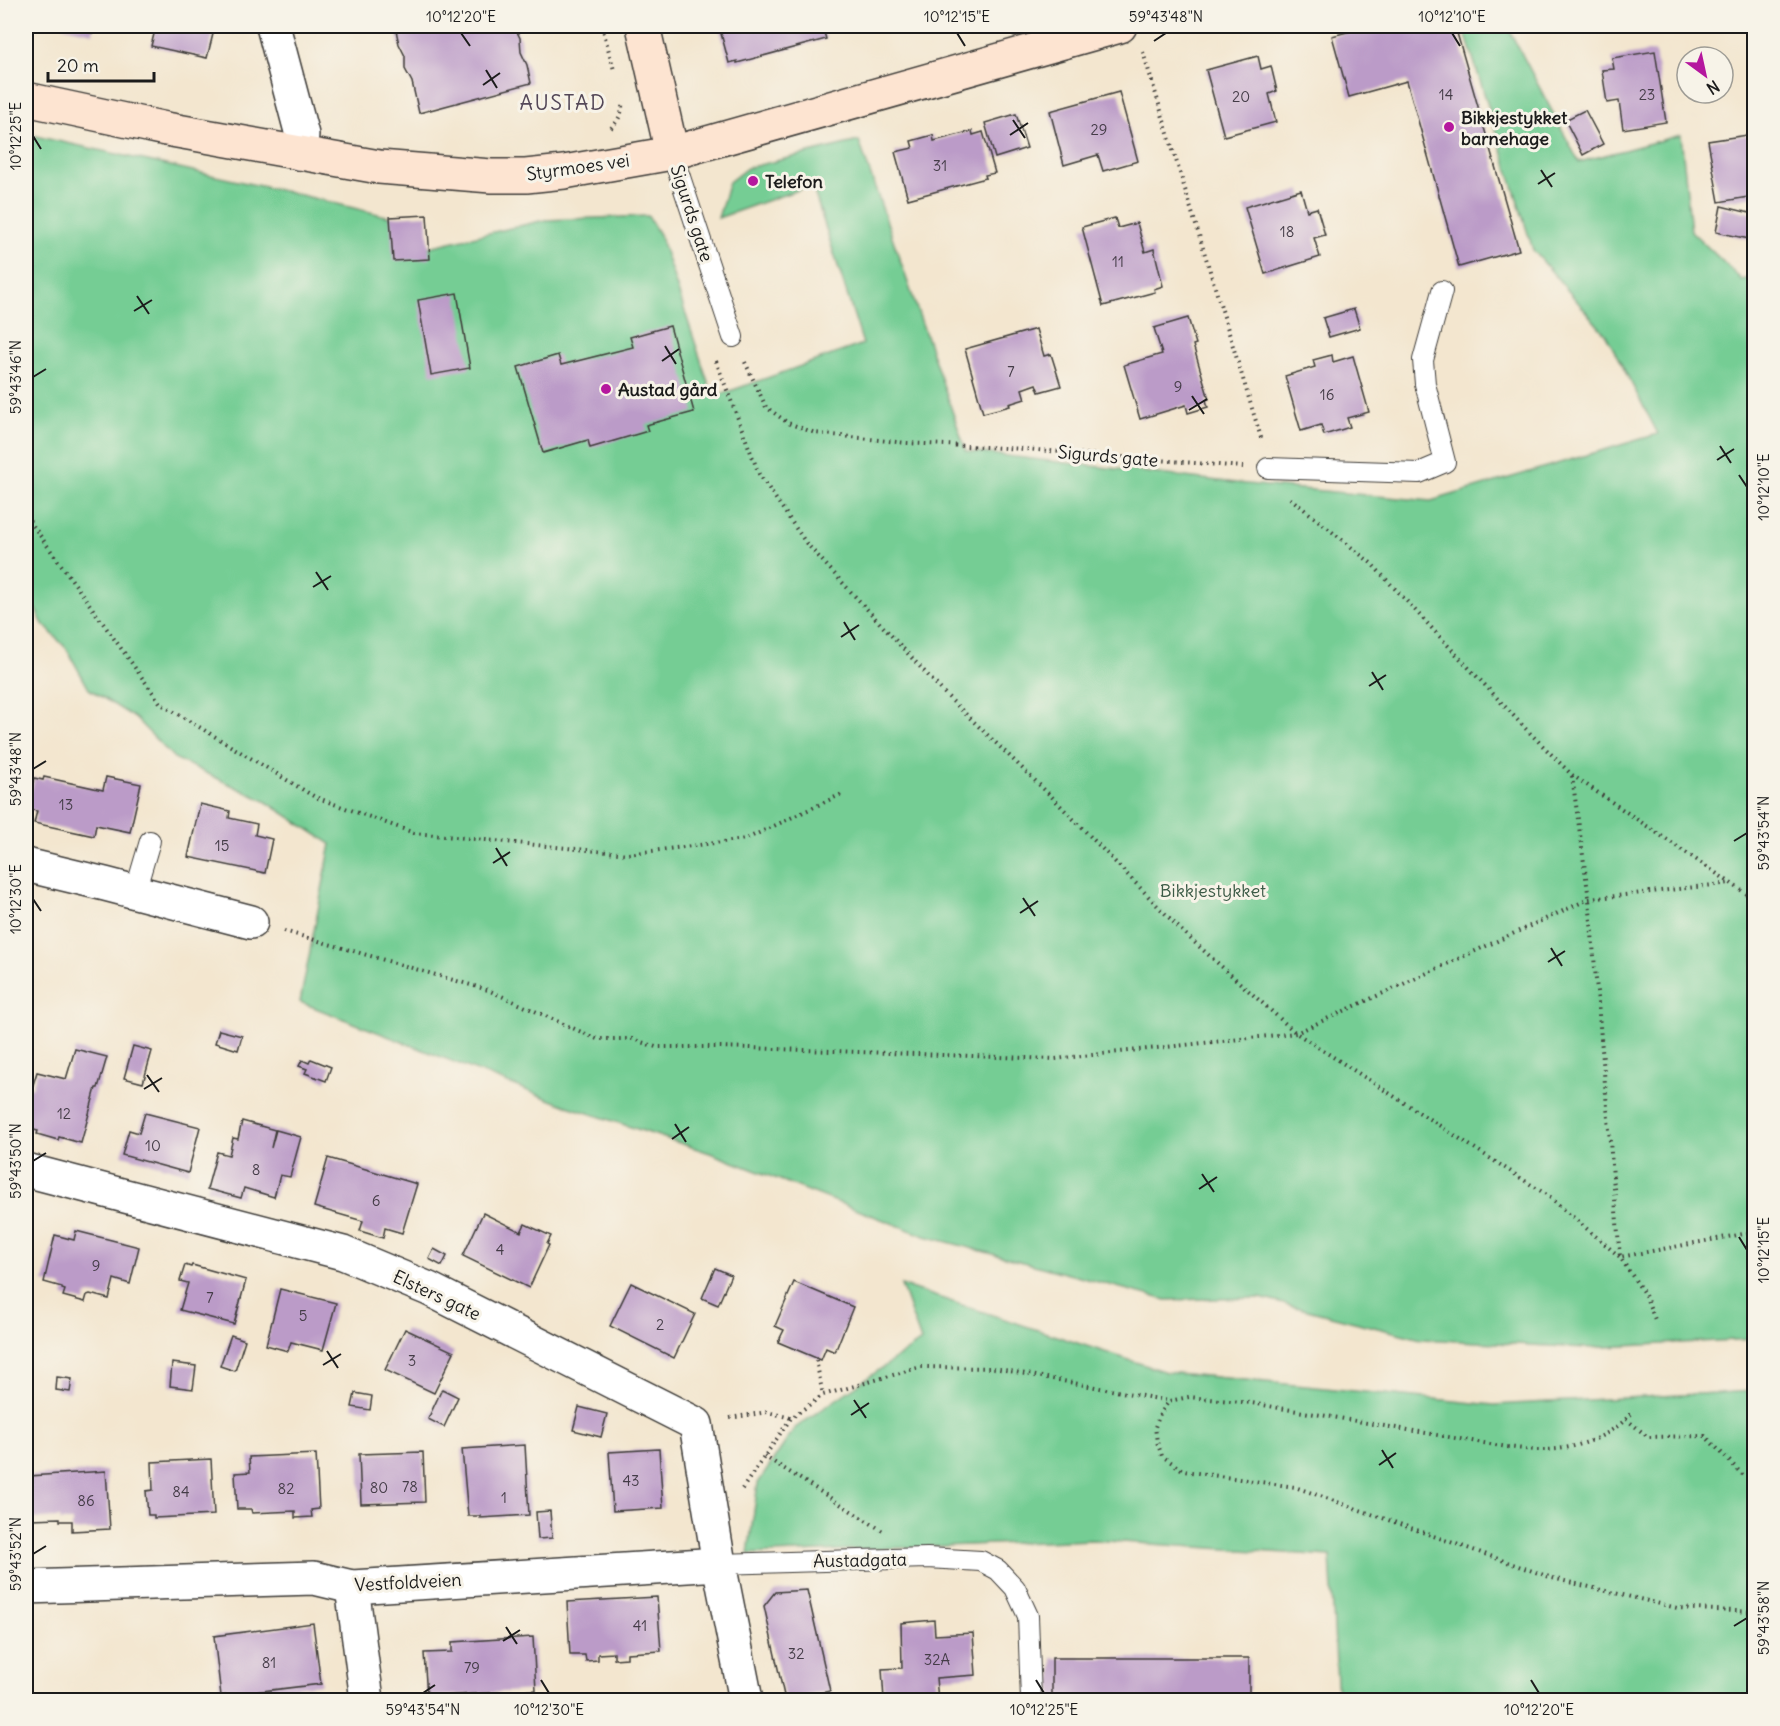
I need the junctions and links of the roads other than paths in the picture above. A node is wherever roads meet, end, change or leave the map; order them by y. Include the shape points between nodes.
1 (273, 26) edge
2 (643, 26) edge
3 (1131, 36) edge
4 (26, 99) edge
5 (299, 153) junction
6 (672, 153) junction
7 (1442, 291) dead end
8 (733, 337) road end
9 (1268, 468) road end
10 (150, 841) dead end
11 (26, 865) edge
12 (135, 892) junction
13 (250, 922) road end
14 (26, 1170) edge
15 (719, 1564) junction
16 (26, 1587) edge
17 (352, 1587) junction
18 (367, 1701) edge
19 (746, 1701) edge
20 (1031, 1701) edge

1 - 5 street via 302,135
2 - 6 main road
3 - 6 main road, Styrmoes vei
4 - 5 main road, Styrmoes vei
5 - 6 main road, Styrmoes vei via 379,166 526,176
6 - 8 lane, Sigurds gate
7 - 9 lane via 1423,360 1425,384 1445,462 1419,473
10 - 12 lane
11 - 12 street
12 - 13 street
14 - 15 street, Elsters gate via 343,1253 429,1288 696,1424
15 - 17 street, Vestfoldveien
15 - 19 street
15 - 20 lane, Austadgata via 927,1558 981,1561 998,1570 1015,1588 1028,1616
16 - 17 street, Vestfoldveien via 314,1578
17 - 18 street

